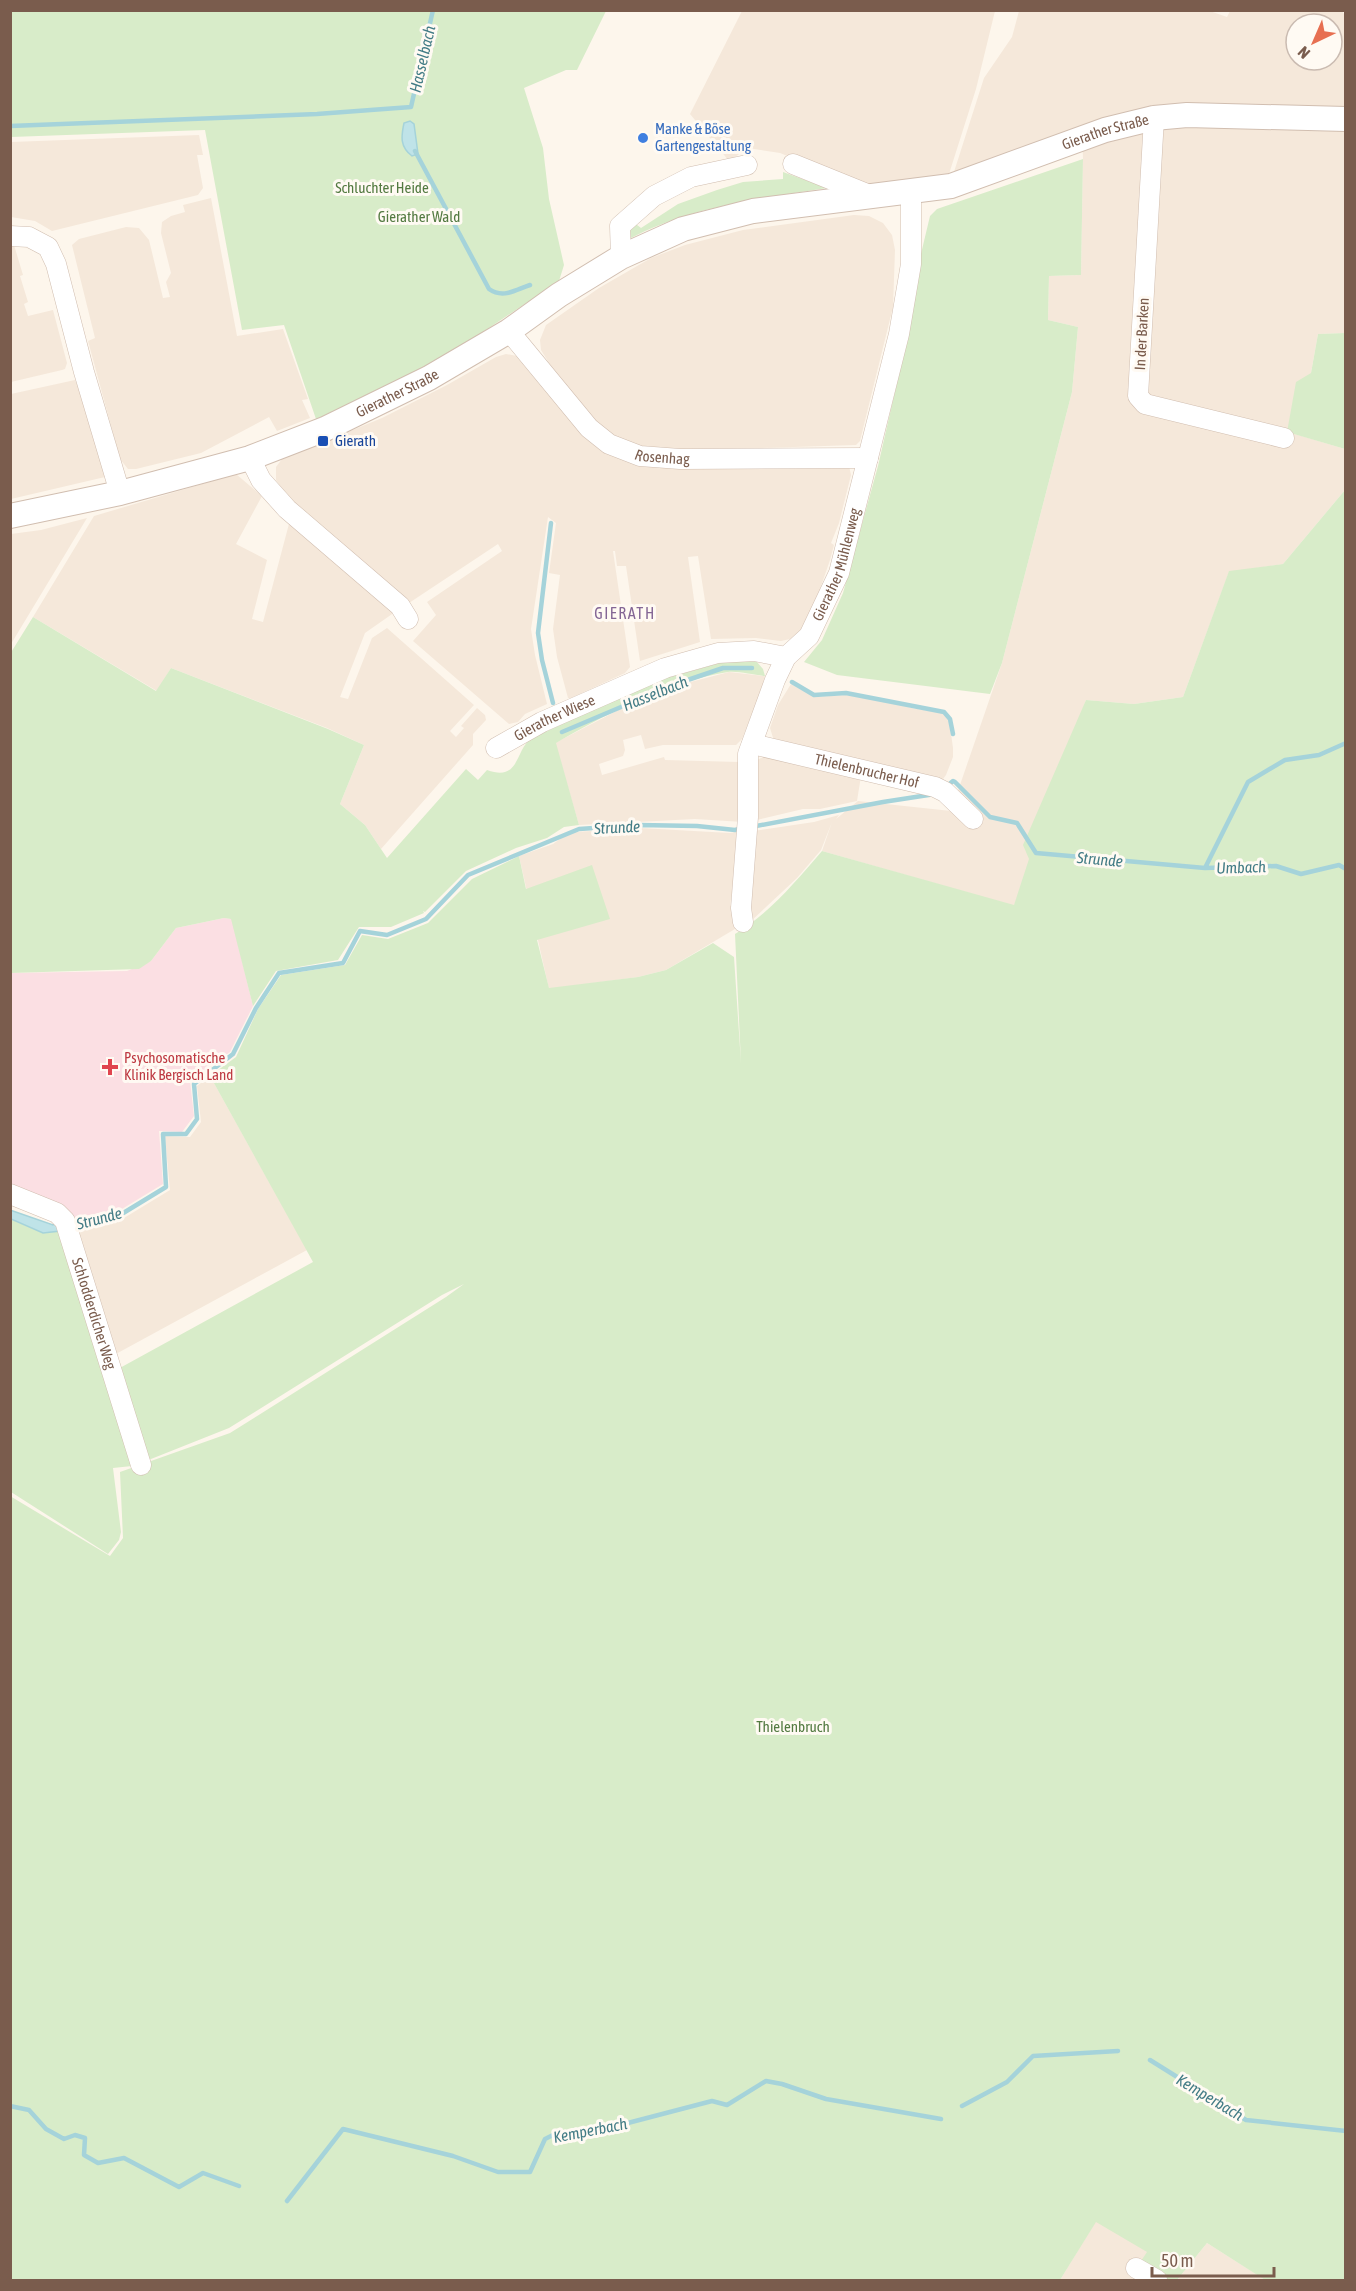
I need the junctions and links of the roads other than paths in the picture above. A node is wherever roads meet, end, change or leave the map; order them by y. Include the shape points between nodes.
1 (1154, 118) junction
2 (1346, 119) edge
3 (793, 164) dead end
4 (747, 165) dead end
5 (910, 193) junction
6 (875, 197) junction
7 (10, 236) edge
8 (621, 257) junction
9 (509, 331) junction
10 (1284, 438) dead end
11 (250, 458) junction
12 (868, 458) junction
13 (120, 493) junction
14 (10, 516) edge
15 (408, 619) dead end
16 (786, 657) junction
17 (752, 744) junction
18 (496, 748) dead end
19 (973, 819) dead end
20 (743, 922) dead end
21 (10, 1194) edge
22 (141, 1465) dead end
23 (1136, 2268) dead end
24 (1157, 2280) edge

1 - 2 street, Gierather Straße
1 - 5 street, Gierather Straße via 1106,130 951,186
1 - 10 street, In der Barken via 1138,396 1144,404
3 - 6 street, Gierather Straße
4 - 8 street via 691,177 654,196 620,226
5 - 6 street, Gierather Straße
5 - 12 street, Gierather Mühlenweg via 911,264 899,334
6 - 8 street, Gierather Straße via 753,211 683,229
7 - 13 street via 29,237 48,247 56,264
8 - 9 street, Gierather Straße
9 - 11 street, Gierather Straße via 429,378 325,429
9 - 12 street, Rosenhag via 589,428 609,444 640,456
11 - 13 street, Gierather Straße
11 - 15 street via 261,480 287,509 400,606
12 - 16 street, Gierather Mühlenweg via 839,573 809,636
13 - 14 street, Gierather Straße
16 - 17 street, Gierather Mühlenweg
16 - 18 street, Gierather Wiese via 754,651 718,653 665,668 542,722
17 - 19 street, Thielenbrucher Hof via 940,790
17 - 20 street, Gierather Mühlenweg via 747,761
21 - 22 street, Schlodderdicher Weg via 57,1213 66,1226
23 - 24 street

